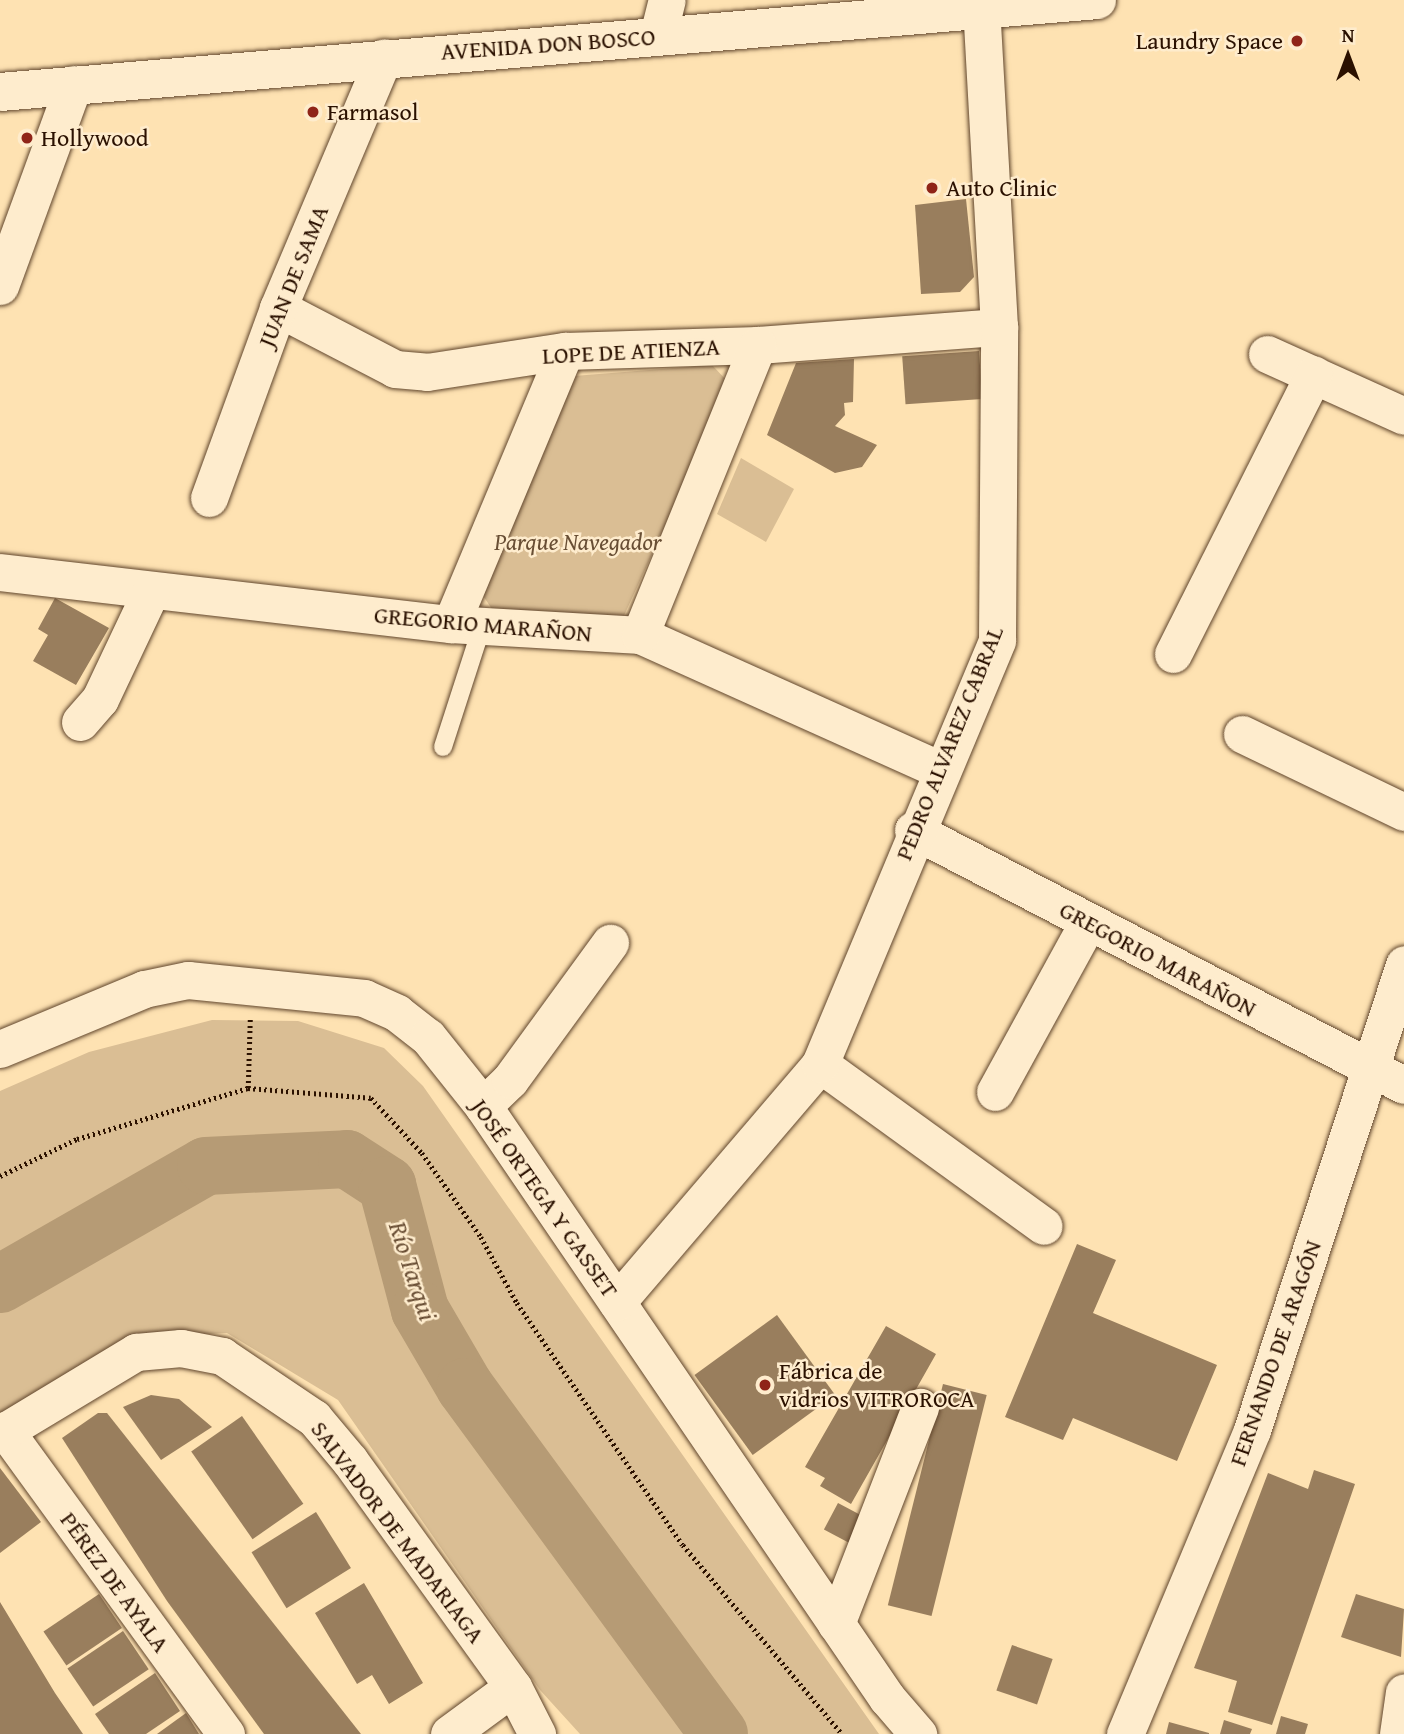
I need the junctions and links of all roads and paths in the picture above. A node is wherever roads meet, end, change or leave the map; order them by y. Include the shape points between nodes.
1 (1097, 0) edge
2 (981, 10) junction
3 (662, 18) edge
4 (384, 57) junction
5 (74, 84) junction
6 (0, 92) edge
7 (0, 286) edge
8 (278, 309) junction
9 (999, 327) junction
10 (758, 345) junction
11 (565, 351) junction
12 (1266, 354) dead end
13 (1314, 374) junction
14 (1404, 416) edge
15 (209, 498) dead end
16 (0, 572) edge
17 (151, 591) junction
18 (466, 625) junction
19 (640, 635) junction
20 (1172, 654) dead end
21 (80, 722) dead end
22 (1242, 734) dead end
23 (443, 747) dead end
24 (940, 770) junction
25 (1404, 812) edge
26 (913, 830) junction
27 (1088, 922) junction
28 (610, 943) dead end
29 (1404, 964) edge
30 (248, 985) junction
31 (0, 1049) edge
32 (820, 1064) junction
33 (1372, 1069) junction
34 (1404, 1085) edge
35 (248, 1088) junction
36 (995, 1092) dead end
37 (483, 1106) junction
38 (0, 1177) edge
39 (1044, 1226) dead end
40 (617, 1302) junction
41 (920, 1407) dead end
42 (2, 1432) edge
43 (836, 1624) junction
44 (513, 1686) junction
45 (1404, 1692) edge
46 (537, 1730) edge
47 (226, 1734) edge
48 (449, 1734) edge
49 (842, 1734) edge
50 (918, 1734) edge
51 (1125, 1734) edge
52 (1398, 1734) edge

1 - 2 main road, AVENIDA DON BOSCO
2 - 3 main road, AVENIDA DON BOSCO
2 - 9 street, PEDRO ALVAREZ CABRAL
3 - 4 main road, AVENIDA DON BOSCO
4 - 5 main road, AVENIDA DON BOSCO
4 - 8 street, JUAN DE SAMA
5 - 6 main road, AVENIDA DON BOSCO
5 - 7 street
8 - 11 street, LOPE DE ATIENZA via 395,369 427,372
8 - 15 street, JUAN DE SAMA
9 - 10 street, LOPE DE ATIENZA
9 - 24 street, PEDRO ALVAREZ CABRAL via 1001,618
10 - 11 street, LOPE DE ATIENZA
10 - 19 street
11 - 18 street
12 - 13 street
13 - 14 street
13 - 20 street
16 - 17 street, GREGORIO MARAÑON
17 - 18 street, GREGORIO MARAÑON
17 - 21 street via 100,699
18 - 19 street, GREGORIO MARAÑON
18 - 23 lane
19 - 24 street, GREGORIO MARAÑON
22 - 25 street
24 - 26 street, PEDRO ALVAREZ CABRAL
26 - 27 street, GREGORIO MARAÑON
26 - 32 street, PEDRO ALVAREZ CABRAL
27 - 33 street, GREGORIO MARAÑON
27 - 36 street
28 - 37 street via 510,1080
29 - 33 street, FERNANDO DE ARAGÓN
30 - 31 street, JOSÉ ORTEGA Y GASSET via 165,982
30 - 35 path
30 - 37 street, JOSÉ ORTEGA Y GASSET via 364,998 397,1013 428,1037
32 - 39 street
32 - 40 street, PEDRO ALVAREZ CABRAL
33 - 34 street, GREGORIO MARAÑON
33 - 51 street, FERNANDO DE ARAGÓN via 1252,1430
35 - 38 path via 77,1139
35 - 49 path via 371,1098 422,1153 481,1237 517,1303 682,1545
37 - 40 street, JOSÉ ORTEGA Y GASSET
40 - 43 street, JOSÉ ORTEGA Y GASSET
41 - 43 street
42 - 44 street, SALVADOR DE MADARIAGA via 136,1352 181,1348 222,1356 314,1418
42 - 47 street, PÉREZ DE AYALA
43 - 50 street, JOSÉ ORTEGA Y GASSET
44 - 46 street, SALVADOR DE MADARIAGA
44 - 48 street
45 - 52 street

